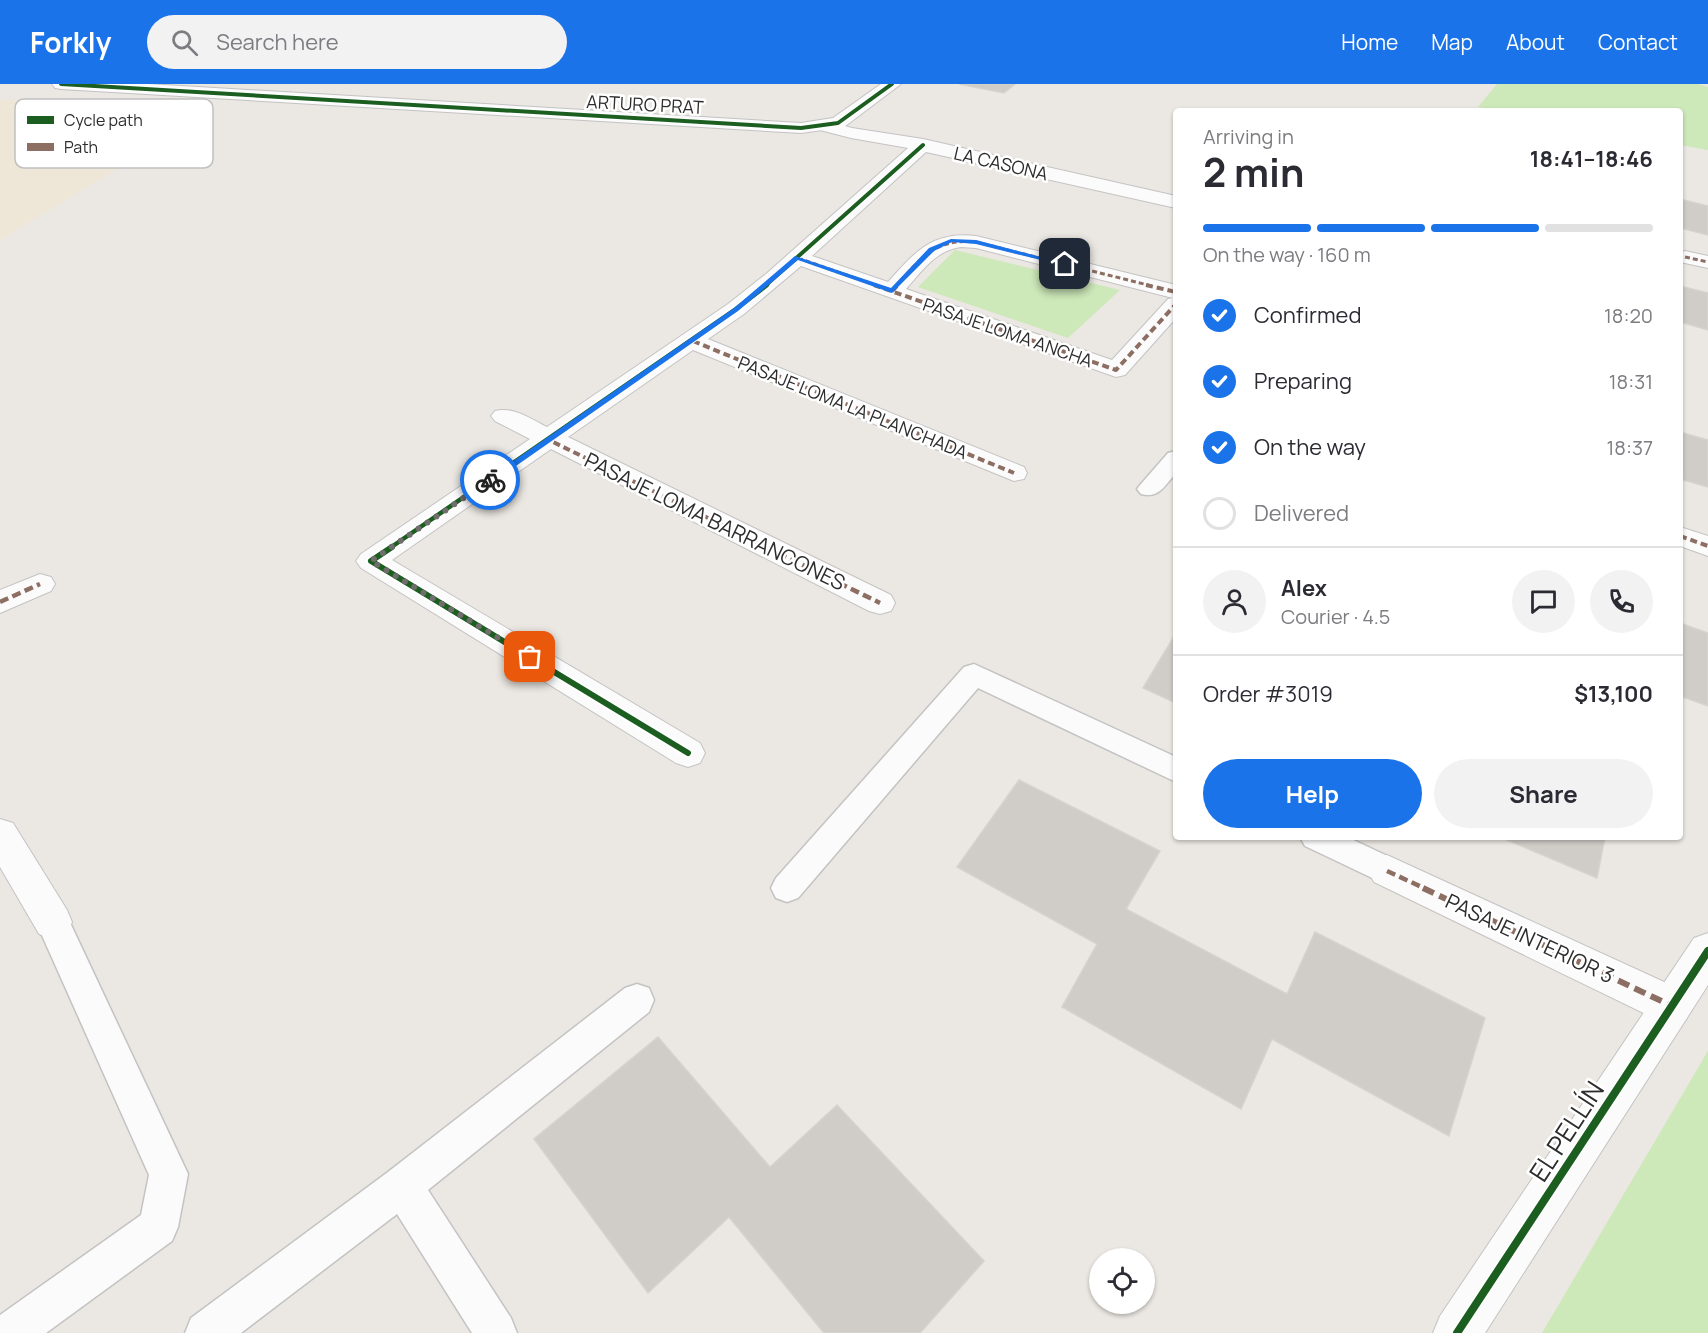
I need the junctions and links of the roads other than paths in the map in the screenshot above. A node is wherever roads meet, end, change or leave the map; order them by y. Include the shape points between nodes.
1 (61, 84) edge
2 (892, 84) edge
3 (826, 126) junction
4 (923, 145) junction
5 (1173, 201) edge
6 (1683, 256) edge
7 (798, 258) junction
8 (1708, 262) edge
9 (892, 291) junction
10 (1173, 291) edge
11 (1173, 307) edge
12 (693, 341) junction
13 (504, 416) dead end
14 (549, 440) junction
15 (1173, 461) edge
16 (1014, 473) dead end
17 (1149, 489) dead end
18 (1683, 537) edge
19 (1708, 546) edge
20 (40, 584) dead end
21 (0, 602) edge
22 (880, 603) dead end
23 (688, 753) dead end
24 (1173, 769) edge
25 (0, 834) edge
26 (1323, 840) edge
27 (1388, 871) joint
28 (787, 888) dead end
29 (53, 922) joint
30 (1708, 951) edge
31 (637, 1000) dead end
32 (1672, 1006) junction
33 (402, 1186) junction
34 (11, 1333) edge
35 (206, 1333) edge
36 (496, 1333) edge
37 (1457, 1333) edge

1 - 3 street, ARTURO PRAT via 789,128
2 - 3 street, ARTURO PRAT via 846,118
3 - 4 street, LA CASONA via 851,134
4 - 5 street, LA CASONA
4 - 7 street
6 - 8 street
7 - 9 street, PASAJE LOMA ANCHA
7 - 12 street
9 - 10 street via 932,249 943,242 959,240
9 - 11 street, PASAJE LOMA ANCHA via 1116,370
12 - 14 street
12 - 16 street, PASAJE LOMA LA PLANCHADA
13 - 14 street, PASAJE LOMA BARRANCONES
14 - 22 street, PASAJE LOMA BARRANCONES
14 - 23 street via 371,561
15 - 17 lane
18 - 19 street
20 - 21 street
24 - 28 lane via 974,675
25 - 29 street
26 - 27 lane
27 - 32 street, PASAJE INTERIOR 3
29 - 34 lane via 169,1174 158,1227
30 - 32 street, EL PELLÍN
31 - 33 lane
32 - 37 street, EL PELLÍN
33 - 35 lane
33 - 36 lane

